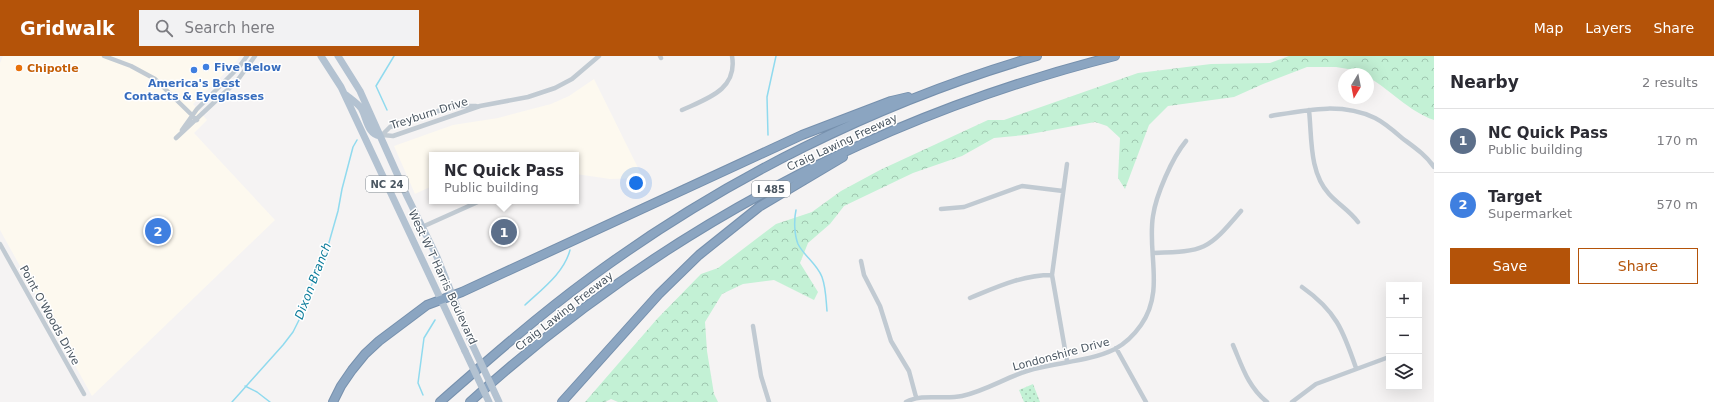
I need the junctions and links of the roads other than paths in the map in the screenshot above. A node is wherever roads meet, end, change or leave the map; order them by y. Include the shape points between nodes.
1 (104, 56) edge
2 (247, 56) edge
3 (255, 56) edge
4 (321, 56) edge
5 (338, 56) edge
6 (599, 56) edge
7 (732, 56) edge
8 (1037, 56) edge
9 (1115, 56) edge
10 (936, 90) junction
11 (344, 93) junction
12 (480, 106) junction
13 (682, 110) dead end
14 (1309, 110) junction
15 (192, 116) junction
16 (1271, 116) dead end
17 (197, 120) junction
18 (381, 136) junction
19 (878, 136) junction
20 (1186, 141) dead end
21 (1067, 164) dead end
22 (1434, 168) edge
23 (1063, 191) junction
24 (473, 204) edge
25 (941, 210) dead end
26 (1241, 211) dead end
27 (1358, 222) dead end
28 (422, 227) junction
29 (0, 244) edge
30 (1153, 253) junction
31 (861, 261) dead end
32 (1052, 275) junction
33 (1302, 287) dead end
34 (453, 295) junction
35 (970, 298) dead end
36 (442, 300) junction
37 (753, 326) dead end
38 (1233, 345) dead end
39 (1116, 348) junction
40 (1386, 357) edge
41 (1067, 361) junction
42 (1356, 368) junction
43 (84, 394) dead end
44 (916, 398) junction
45 (955, 399) edge
46 (333, 402) edge
47 (440, 402) edge
48 (470, 402) edge
49 (489, 402) edge
50 (499, 402) edge
51 (562, 402) edge
52 (769, 402) edge
53 (906, 402) edge
54 (1146, 402) edge
55 (1267, 402) edge
56 (1292, 402) edge

1 - 15 street via 155,79
2 - 15 street via 240,67
3 - 17 street via 237,81
4 - 11 main road, West W T Harris Boulevard / NC 24
5 - 18 main road, West W T Harris Boulevard / NC 24 via 360,91
6 - 12 street, Treyburn Drive via 572,79 555,88
7 - 13 street via 732,68 724,88 715,95
8 - 10 highway, Craig Lawing Freeway / I 485
9 - 19 highway, Craig Lawing Freeway / I 485 via 987,94
10 - 34 highway via 891,101 802,135
10 - 47 highway, Craig Lawing Freeway / I 485 via 831,135 692,210 556,303
11 - 18 main road via 360,107 370,130
11 - 36 main road, West W T Harris Boulevard / NC 24
12 - 18 street, Treyburn Drive via 393,136
12 - 18 street, Treyburn Drive via 441,110 390,127
14 - 16 street
14 - 22 street via 1334,108 1374,118 1420,152
14 - 27 street via 1318,177 1329,194
15 - 17 street
15 - 17 street via 176,138
18 - 28 main road, West W T Harris Boulevard / NC 24
19 - 48 highway, Craig Lawing Freeway / I 485 via 741,204 680,241 582,309
19 - 51 highway via 788,188 719,237 659,294
20 - 30 street, Londonshire Drive via 1171,163 1154,209
21 - 23 street
23 - 25 street via 1022,186 964,207
23 - 32 street
24 - 28 street
26 - 30 street via 1216,239 1205,247 1190,252
28 - 34 main road, West W T Harris Boulevard / NC 24
29 - 43 street, Point O'Woods Drive
30 - 39 street, Londonshire Drive via 1155,288 1148,314 1131,338
31 - 44 street via 864,275 880,306 891,341 909,371
32 - 35 street via 1020,278
32 - 41 street
33 - 42 street via 1324,304 1336,319 1346,336
34 - 36 highway
34 - 50 main road, West W T Harris Boulevard / NC 24, bridge
36 - 46 highway via 427,305 365,354 341,386
36 - 49 main road, West W T Harris Boulevard / NC 24, bridge
37 - 52 street via 761,376
38 - 55 street via 1248,381
39 - 41 street, Londonshire Drive via 1102,355
39 - 54 street
40 - 42 street
41 - 45 street, Londonshire Drive via 1026,371
42 - 56 street via 1316,384
44 - 45 street, Londonshire Drive
44 - 53 street, Londonshire Drive

